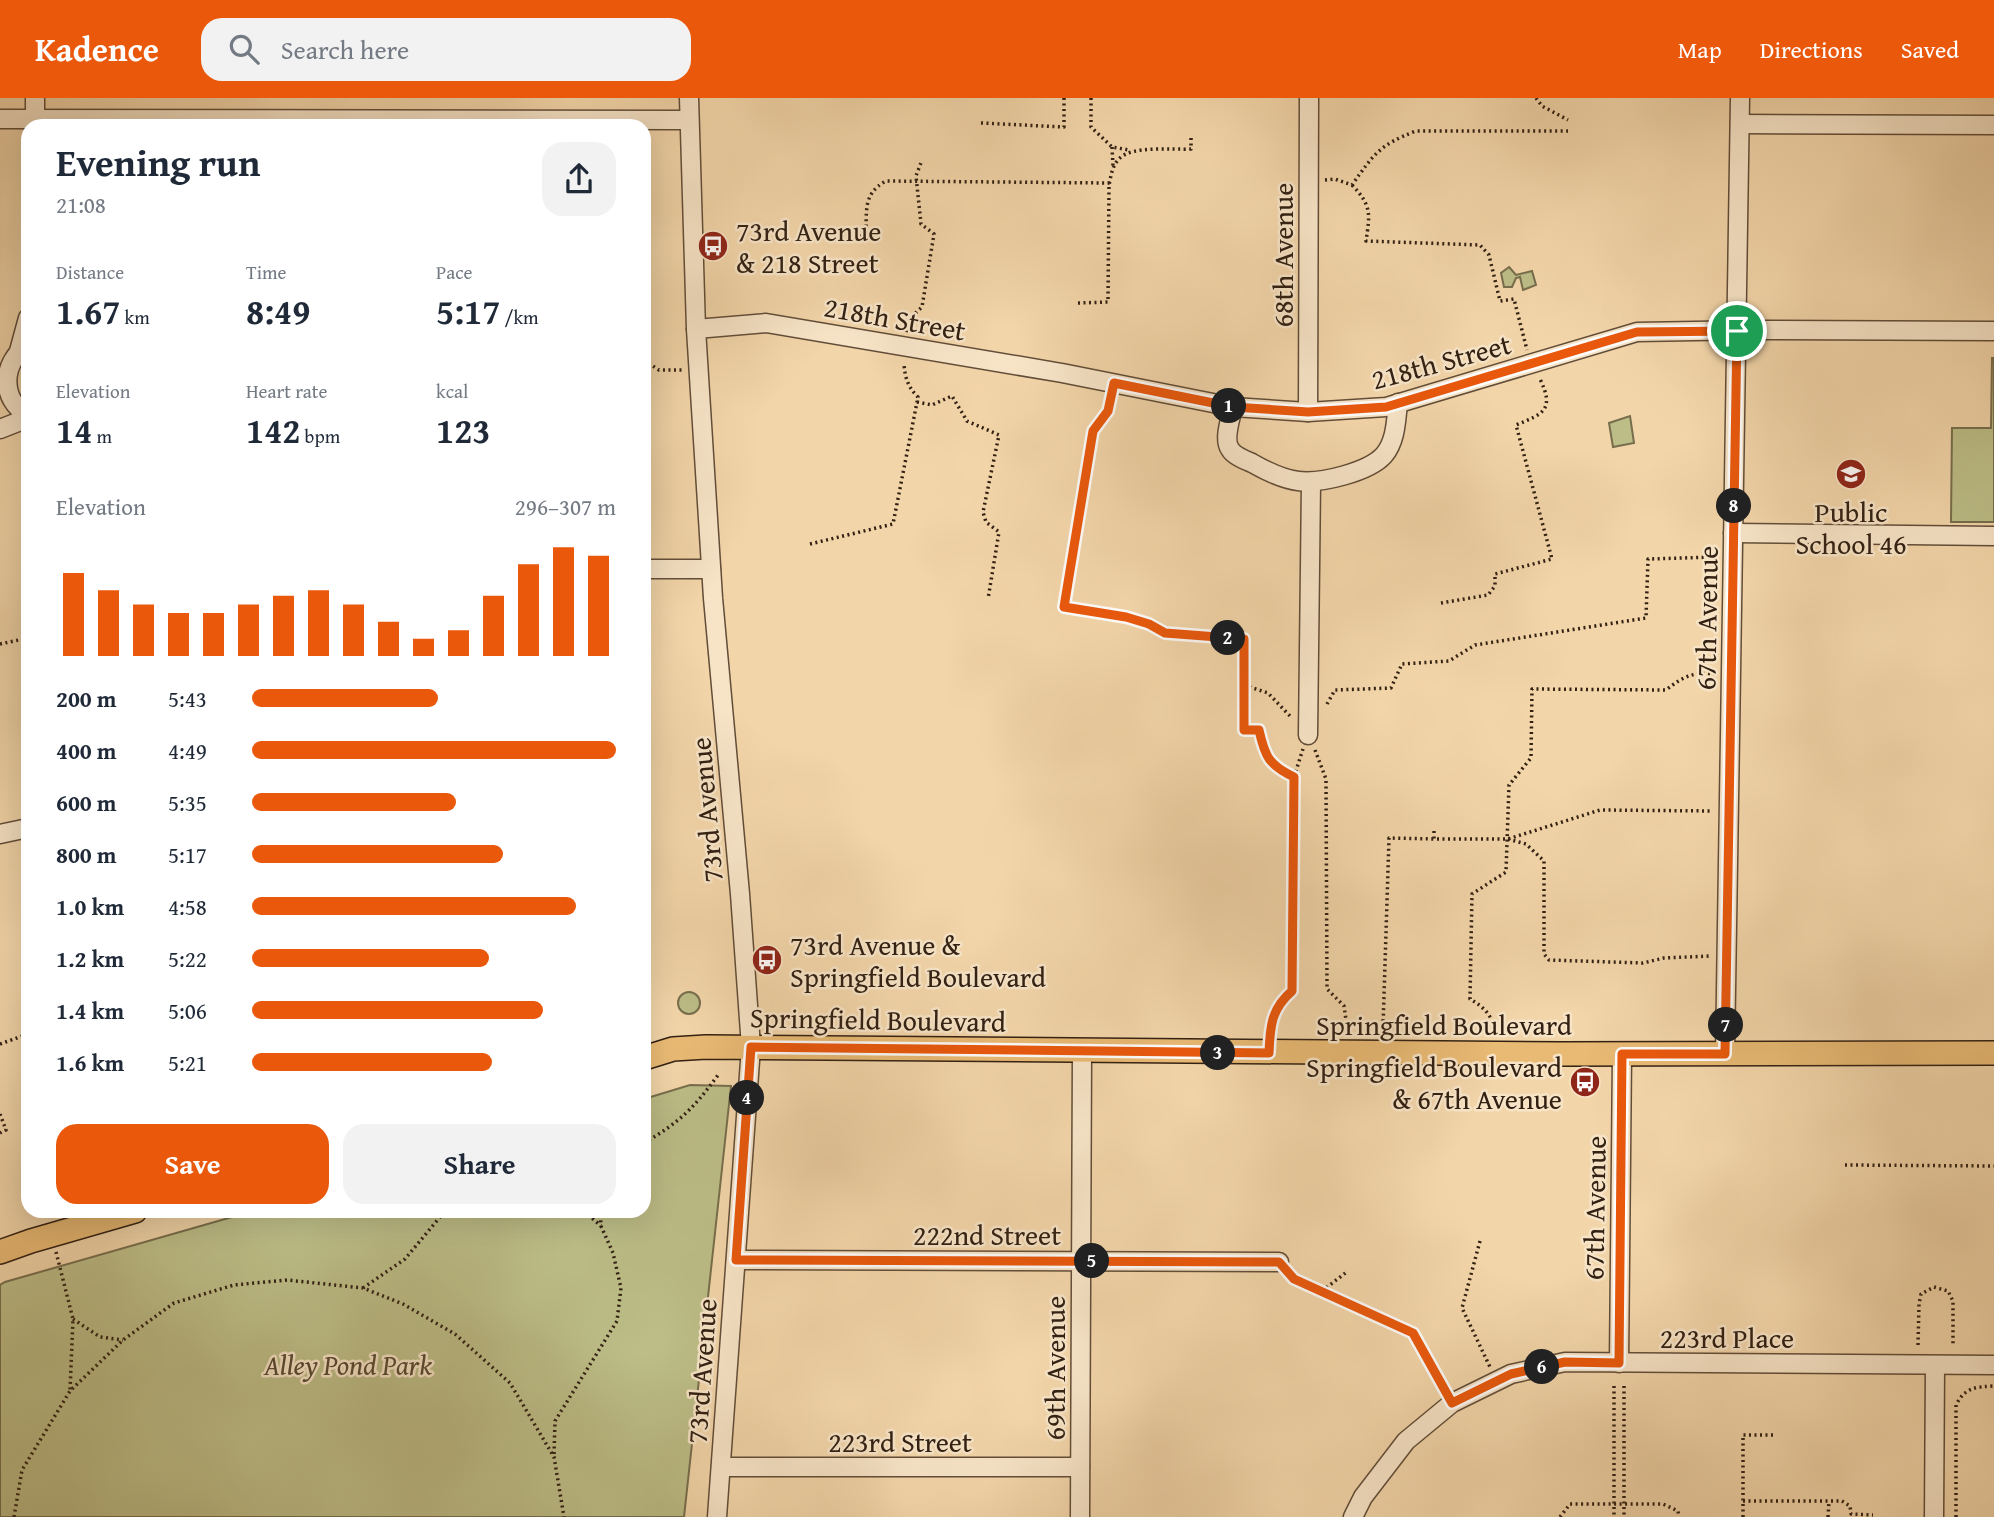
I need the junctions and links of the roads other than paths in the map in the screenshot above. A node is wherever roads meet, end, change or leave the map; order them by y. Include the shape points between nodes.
1 (35, 98) edge
2 (689, 98) edge
3 (1309, 98) edge
4 (1740, 98) edge
5 (35, 119) edge
6 (0, 120) edge
7 (651, 120) edge
8 (689, 120) junction
9 (21, 122) edge
10 (1740, 124) junction
11 (1994, 125) edge
12 (696, 329) junction
13 (1737, 331) junction
14 (1994, 331) edge
15 (21, 352) edge
16 (3, 381) edge
17 (1398, 403) junction
18 (1233, 407) junction
19 (21, 411) edge
20 (1308, 412) junction
21 (21, 419) edge
22 (0, 429) edge
23 (1311, 482) junction
24 (1733, 533) junction
25 (1994, 536) edge
26 (651, 569) edge
27 (711, 569) junction
28 (1308, 735) road end
29 (21, 830) edge
30 (0, 834) edge
31 (751, 1047) junction
32 (1083, 1052) junction
33 (1994, 1053) edge
34 (1622, 1054) junction
35 (1725, 1054) junction
36 (651, 1056) edge
37 (112, 1218) edge
38 (0, 1252) edge
39 (736, 1260) junction
40 (1081, 1261) junction
41 (1279, 1262) road end
42 (1619, 1363) junction
43 (1994, 1365) edge
44 (1935, 1366) junction
45 (721, 1467) junction
46 (1080, 1467) junction
47 (717, 1517) edge
48 (1080, 1517) edge
49 (1353, 1517) edge
50 (1934, 1517) edge

1 - 5 street
2 - 8 street, 73rd Avenue
3 - 20 street, 68th Avenue
4 - 10 street, 67th Avenue
6 - 9 street
7 - 8 street
8 - 12 street, 73rd Avenue
10 - 11 street
10 - 13 street, 67th Avenue
12 - 18 street, 218th Street via 766,323
12 - 27 street, 73rd Avenue
13 - 14 street, 218th Street
13 - 17 street, 218th Street via 1637,332
13 - 24 street, 67th Avenue
15 - 16 street
16 - 19 street
17 - 20 street, 218th Street
17 - 23 street via 1394,435 1380,459 1362,469
18 - 20 street, 218th Street
18 - 23 street via 1227,438 1236,455 1271,473
21 - 22 street
23 - 28 street
24 - 25 street
24 - 35 street, 67th Avenue
26 - 27 street
27 - 31 street, 73rd Avenue
29 - 30 street
31 - 32 main road, Springfield Boulevard
31 - 36 main road, Springfield Boulevard via 674,1049
31 - 39 street, 73rd Avenue
32 - 34 main road, Springfield Boulevard
32 - 40 street, 69th Avenue
33 - 35 main road, Springfield Boulevard
34 - 35 main road, Springfield Boulevard
34 - 42 street, 67th Avenue
37 - 38 main road
39 - 40 street, 222nd Street
39 - 45 street, 73rd Avenue
40 - 41 street, 222nd Street
40 - 46 street, 69th Avenue
42 - 44 street, 223rd Place
42 - 49 street, 223rd Place via 1565,1362 1511,1374 1452,1403 1406,1441
43 - 44 street, 223rd Place
44 - 50 street
45 - 46 street, 223rd Street
45 - 47 street, 73rd Avenue
46 - 48 street, 69th Avenue

